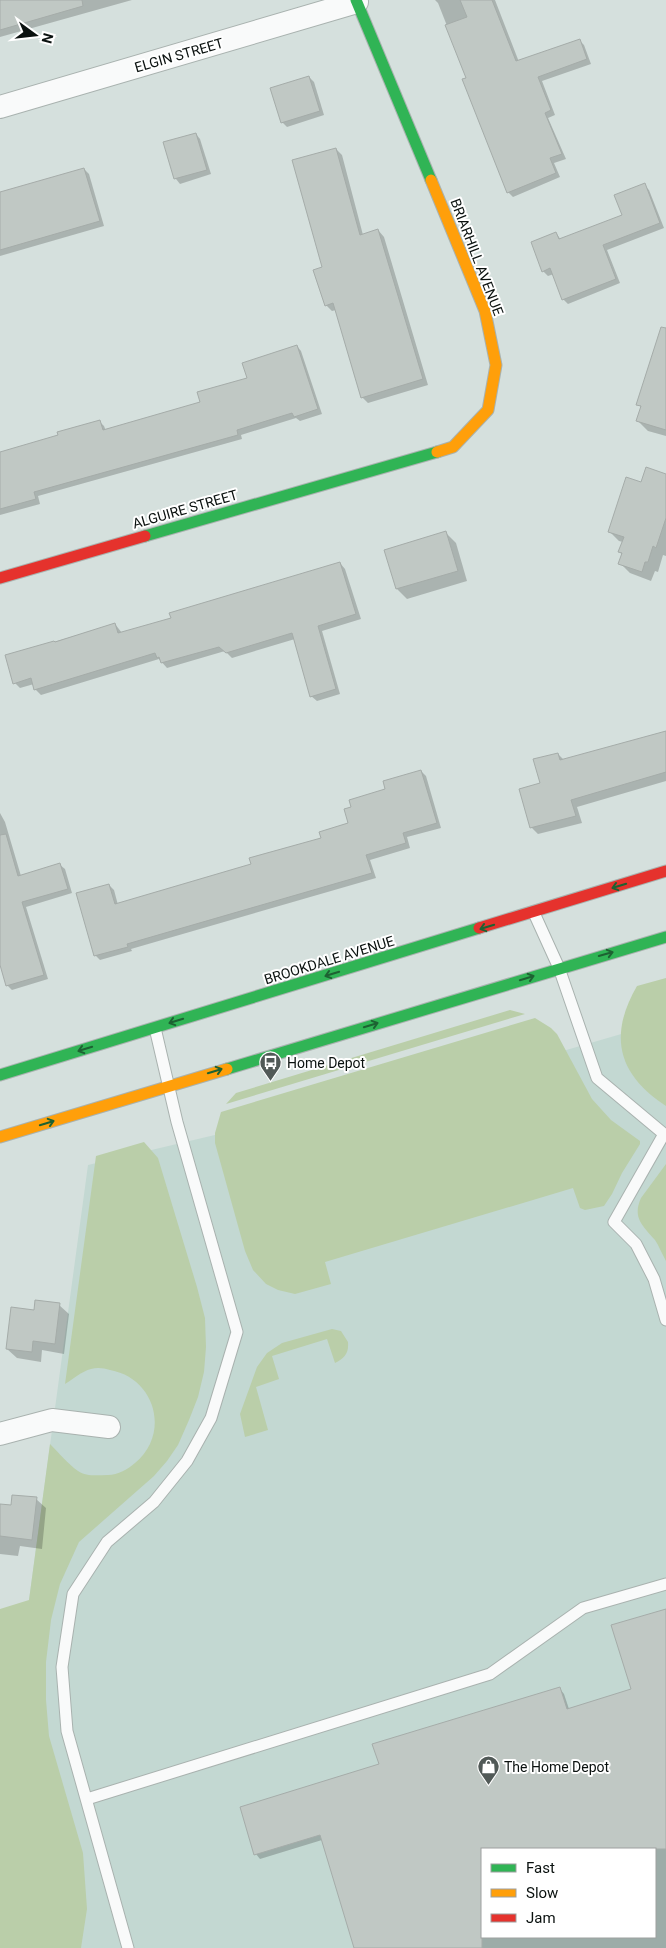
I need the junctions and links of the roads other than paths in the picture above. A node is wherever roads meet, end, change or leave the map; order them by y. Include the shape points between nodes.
1 (357, 1) edge
2 (0, 107) edge
3 (378, 468) joint
4 (0, 578) edge
5 (666, 871) edge
6 (534, 912) junction
7 (666, 936) edge
8 (559, 968) junction
9 (155, 1028) junction
10 (0, 1075) edge
11 (169, 1086) junction
12 (0, 1137) edge
13 (666, 1320) edge
14 (109, 1427) dead end
15 (0, 1434) edge
16 (666, 1584) edge
17 (88, 1799) junction
18 (128, 1948) edge

1 - 2 street, ELGIN STREET
1 - 3 main road, BRIARHILL AVENUE via 485,311 496,365 488,410 453,447
3 - 4 main road, ALGUIRE STREET
5 -> 6 main road, BROOKDALE AVENUE
6 - 8 lane
6 -> 9 main road, BROOKDALE AVENUE
8 -> 7 main road
11 -> 8 main road
8 - 13 lane via 597,1078 664,1134 614,1222 636,1244 654,1279
9 -> 10 main road, BROOKDALE AVENUE
9 - 11 lane
12 -> 11 main road
11 - 17 lane via 238,1332 211,1418 187,1461 154,1502 107,1542 73,1594 62,1667 68,1731
14 - 15 street via 52,1420
16 - 17 lane via 583,1608 490,1674
17 - 18 lane

